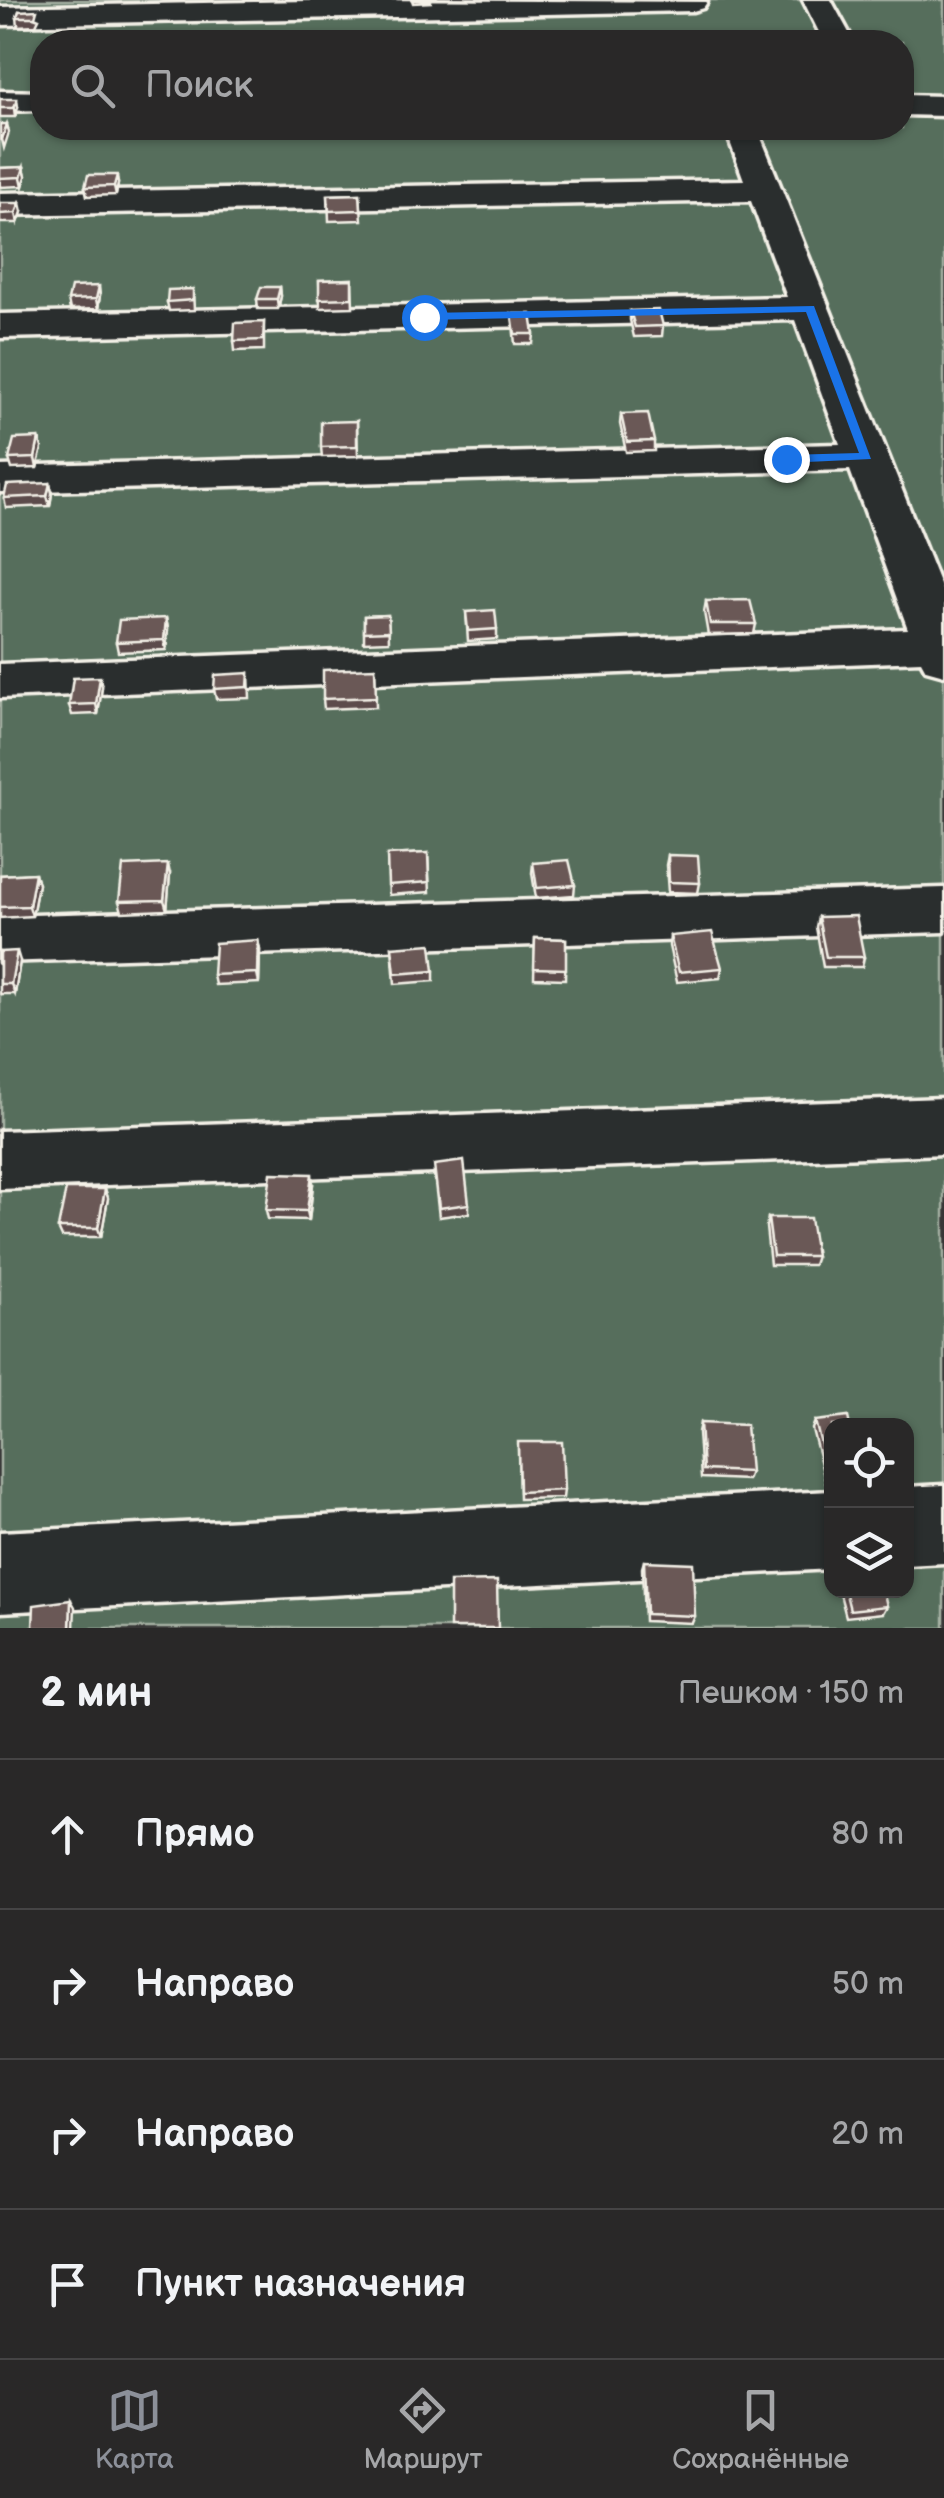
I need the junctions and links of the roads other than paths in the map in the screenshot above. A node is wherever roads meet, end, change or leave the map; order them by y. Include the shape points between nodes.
1 (816, 0) edge
2 (308, 5) edge
3 (696, 10) edge
4 (0, 16) edge
5 (307, 30) edge
6 (832, 30) edge
7 (30, 100) edge
8 (0, 101) edge
9 (914, 105) edge
10 (944, 106) edge
11 (746, 140) edge
12 (765, 190) junction
13 (0, 204) edge
14 (810, 308) junction
15 (0, 326) edge
16 (867, 456) junction
17 (0, 478) edge
18 (941, 651) edge
19 (0, 681) edge
20 (944, 910) edge
21 (0, 939) edge
22 (944, 1126) edge
23 (0, 1160) edge
24 (944, 1524) edge
25 (914, 1526) edge
26 (824, 1530) edge
27 (0, 1572) edge

1 - 6 lane
2 - 3 lane
2 - 4 lane
2 - 5 lane
7 - 8 lane
9 - 10 lane
11 - 12 lane
12 - 13 lane
12 - 14 lane
14 - 15 lane
14 - 16 lane
16 - 17 lane
16 - 18 lane
18 - 19 lane
20 - 21 lane
22 - 23 lane
24 - 25 lane
26 - 27 lane

